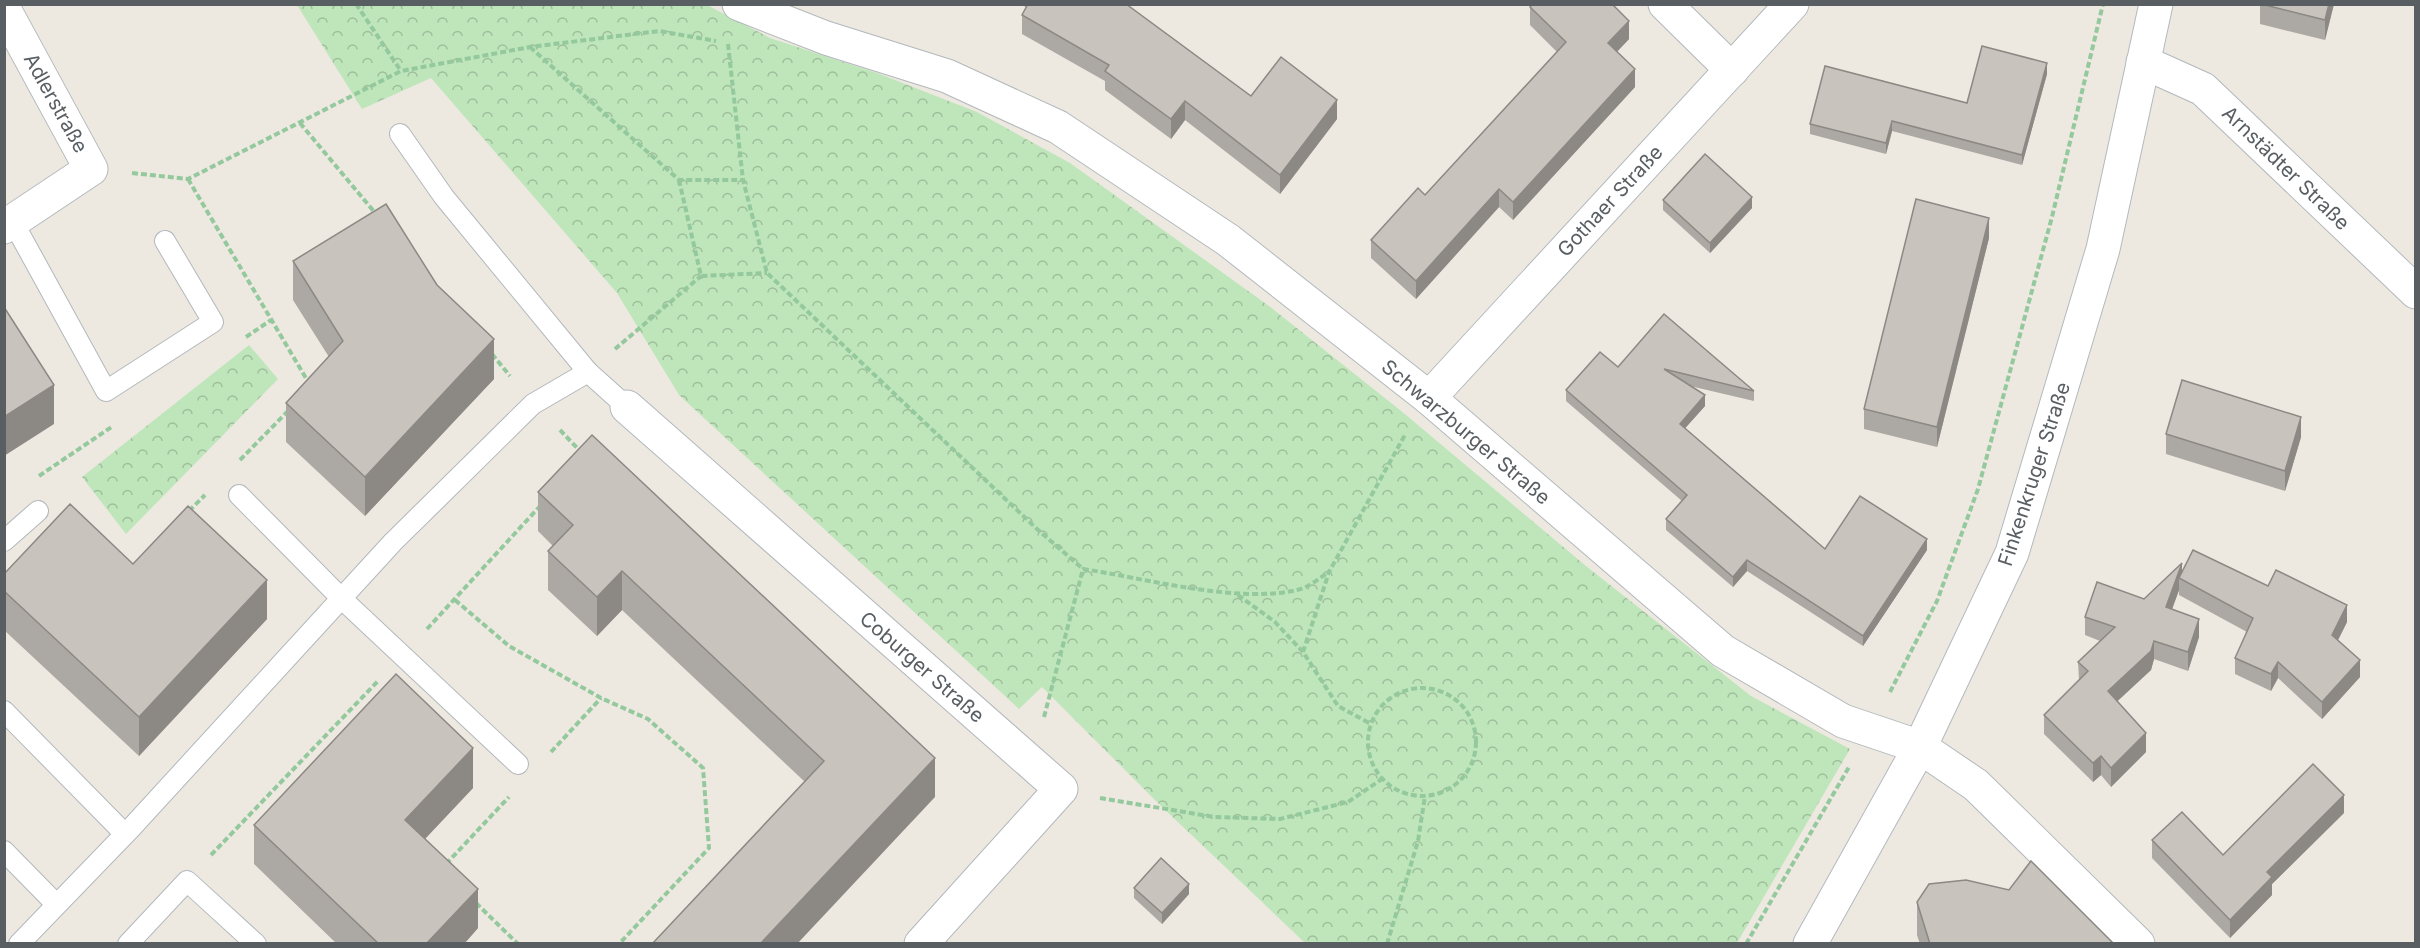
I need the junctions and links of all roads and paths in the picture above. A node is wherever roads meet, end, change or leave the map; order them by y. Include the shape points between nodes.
1 (356, 4) edge
2 (739, 4) edge
3 (1665, 4) edge
4 (1792, 4) edge
5 (2103, 4) edge
6 (2157, 4) edge
7 (4, 9) edge
8 (530, 46) junction
9 (2143, 62) junction
10 (1732, 70) junction
11 (401, 71) junction
12 (300, 123) junction
13 (400, 134) dead end
14 (91, 169) junction
15 (188, 178) junction
16 (679, 180) junction
17 (743, 180) junction
18 (382, 222) edge
19 (9, 224) edge
20 (165, 241) dead end
21 (767, 273) junction
22 (701, 276) junction
23 (2415, 292) edge
24 (271, 320) junction
25 (237, 343) dead end
26 (488, 349) edge
27 (588, 372) junction
28 (311, 387) edge
29 (1429, 399) junction
30 (295, 404) edge
31 (533, 404) junction
32 (627, 407) joint
33 (122, 420) dead end
34 (238, 461) dead end
35 (45, 482) dead end
36 (206, 494) dead end
37 (239, 495) dead end
38 (38, 511) dead end
39 (181, 518) edge
40 (4, 541) edge
41 (1083, 568) junction
42 (1329, 572) junction
43 (1236, 594) junction
44 (342, 599) junction
45 (454, 600) dead end
46 (1303, 652) junction
47 (601, 698) junction
48 (4, 711) edge
49 (1371, 724) junction
50 (1869, 732) junction
51 (1920, 747) junction
52 (546, 758) dead end
53 (518, 764) dead end
54 (1031, 764) junction
55 (1382, 779) junction
56 (1061, 789) junction
57 (514, 792) dead end
58 (1425, 796) junction
59 (125, 834) junction
60 (4, 851) edge
61 (441, 870) edge
62 (475, 903) dead end
63 (56, 904) junction
64 (19, 944) edge
65 (128, 944) edge
66 (256, 944) edge
67 (518, 944) edge
68 (619, 944) edge
69 (921, 944) edge
70 (1387, 944) edge
71 (1746, 944) edge
72 (1810, 944) edge
73 (2138, 944) edge

1 - 11 path
2 - 29 street, Schwarzburger Straße via 826,38 947,76 1058,127 1228,240
3 - 10 street
4 - 10 street, Gothaer Straße
5 - 50 path via 2052,217 1978,489 1937,601
6 - 9 street, Finkenkruger Straße
7 - 14 street, Adlerstraße
8 - 11 path
8 - 16 path
8 - 17 path via 659,31 728,43
9 - 23 street, Arnstädter Straße via 2203,89
9 - 51 street, Finkenkruger Straße via 2103,249 2012,553
10 - 29 street, Gothaer Straße
11 - 12 path
12 - 15 path
12 - 18 path
13 - 27 lane via 444,197
14 - 15 path
14 - 19 street, Adlerstraße
15 - 24 path
16 - 17 path
16 - 22 path
17 - 21 path
19 - 20 lane via 106,391 213,322
21 - 22 path
21 - 41 path
22 - 27 path
24 - 25 path
24 - 28 path
26 - 31 path
27 - 31 lane
27 - 32 lane
29 - 42 path
29 - 50 street, Schwarzburger Straße via 1723,651
30 - 34 path
31 - 44 lane via 393,542
32 - 54 street, Coburger Straße
33 - 35 path via 39,476
36 - 39 path
37 - 44 lane
38 - 40 lane
41 - 43 path
41 - 54 path
42 - 43 path via 1299,590
42 - 46 path
43 - 46 path via 1275,621
44 - 53 lane
44 - 59 lane
45 - 47 path via 509,646
46 - 49 path via 1338,706
47 - 52 path
47 - 68 path via 648,719 703,768 709,848
48 - 59 lane
49 - 55 path via 1369,753
49 - 58 path via 1378,710 1401,691 1432,688 1461,703 1475,730 1473,760 1466,775 1454,785
50 - 51 street, Schwarzburger Straße
50 - 71 path
51 - 72 street, Finkenkruger Straße
51 - 73 street, Schwarzburger Straße via 1976,785
54 - 56 street, Coburger Straße
55 - 56 path via 1348,802 1280,819 1214,817
55 - 58 path via 1395,789
56 - 69 street
57 - 61 path
58 - 70 path via 1418,841
59 - 63 lane
60 - 63 lane
62 - 67 path
63 - 64 lane
65 - 66 lane via 187,881

